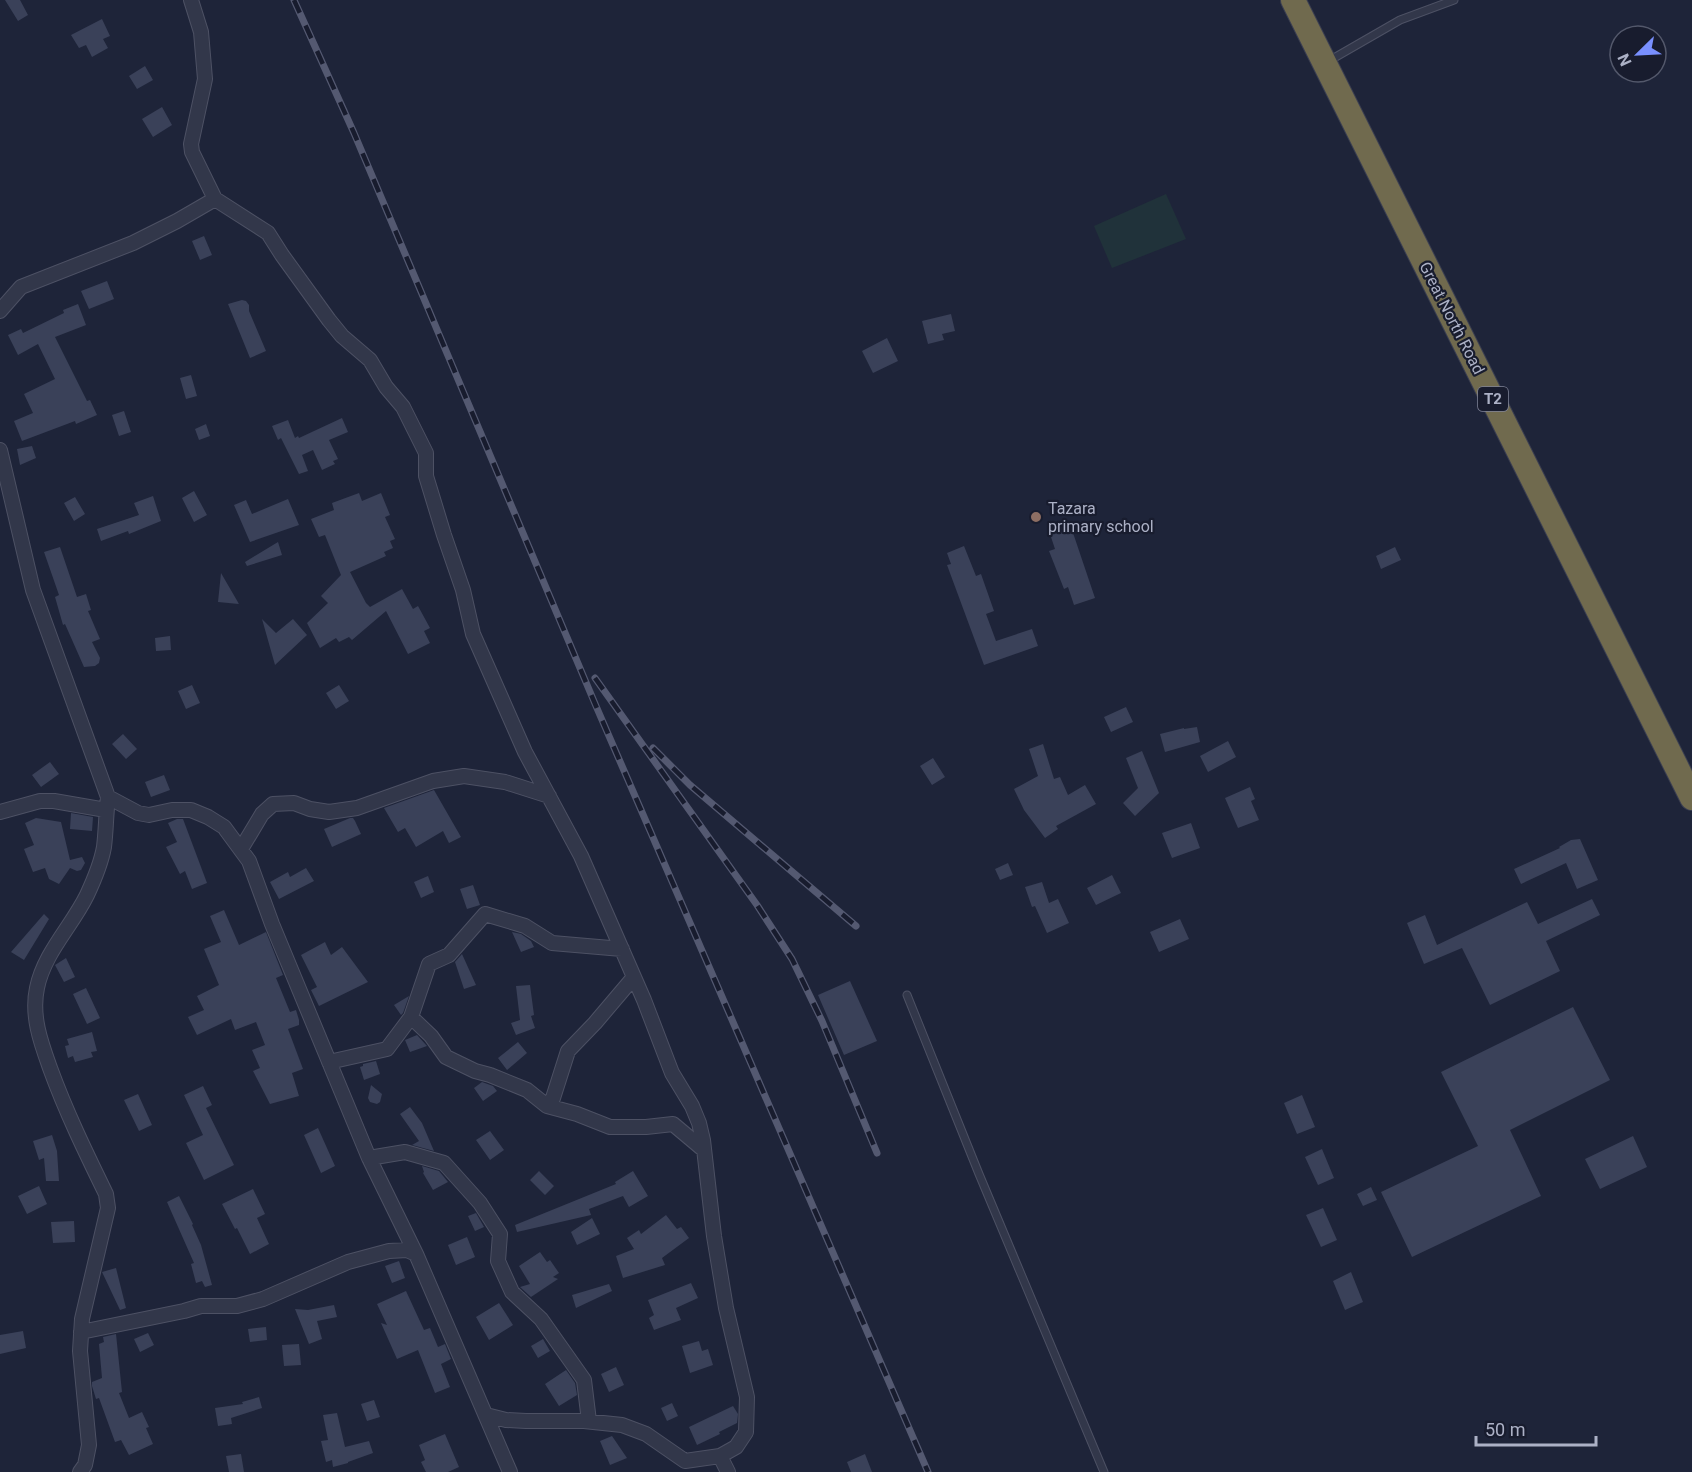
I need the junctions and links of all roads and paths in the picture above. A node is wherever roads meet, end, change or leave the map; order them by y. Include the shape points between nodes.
1 (191, 0) edge
2 (1293, 0) edge
3 (1454, 0) edge
4 (1325, 63) junction
5 (215, 199) junction
6 (0, 311) edge
7 (0, 450) edge
8 (549, 796) junction
9 (1692, 798) edge
10 (107, 804) junction
11 (0, 812) edge
12 (241, 849) junction
13 (622, 949) junction
14 (634, 977) junction
15 (907, 995) dead end
16 (411, 1017) junction
17 (329, 1062) junction
18 (547, 1106) junction
19 (704, 1150) junction
20 (369, 1158) junction
21 (416, 1254) junction
22 (81, 1332) junction
23 (486, 1415) junction
24 (589, 1421) junction
25 (720, 1456) junction
26 (80, 1472) edge
27 (510, 1472) edge
28 (728, 1472) edge
29 (1104, 1472) edge

1 - 5 street via 201,32 205,79 191,144
2 - 4 highway, Great North Road / T2
3 - 4 lane via 1400,20
4 - 9 highway, Great North Road / T2
5 - 6 street via 133,243 21,288
5 - 8 street via 268,233 329,320 370,360 403,407 426,453 426,476 473,634 525,752
7 - 10 street via 33,590
8 - 12 street via 505,782 464,777 434,780 357,808 329,812 294,803 273,804 262,814
8 - 13 street via 581,856
10 - 11 street via 40,801
10 - 12 street via 149,815 191,810 224,826
10 - 22 street via 104,847 96,874 49,958 37,987 36,1004 37,1027 51,1072 106,1194 108,1208
12 - 17 street
13 - 14 street
13 - 16 street via 552,943 525,926 485,914 448,955 429,964
14 - 18 street via 568,1051
14 - 19 street via 672,1073 692,1106
15 - 29 lane
16 - 17 street via 387,1049
16 - 18 street via 446,1057 527,1090
17 - 20 street
18 - 19 street via 609,1127 673,1124
19 - 25 street via 726,1308 747,1397 746,1432 736,1447
20 - 21 street
20 - 24 street via 405,1152 444,1163 480,1203 500,1234 498,1261 512,1292 541,1319 584,1380
21 - 22 street via 389,1251 348,1262 263,1299 237,1306 201,1306
21 - 23 street
22 - 26 street via 89,1445
23 - 24 street via 506,1420
23 - 27 street
24 - 25 street via 622,1425 646,1434 685,1461
25 - 28 street

